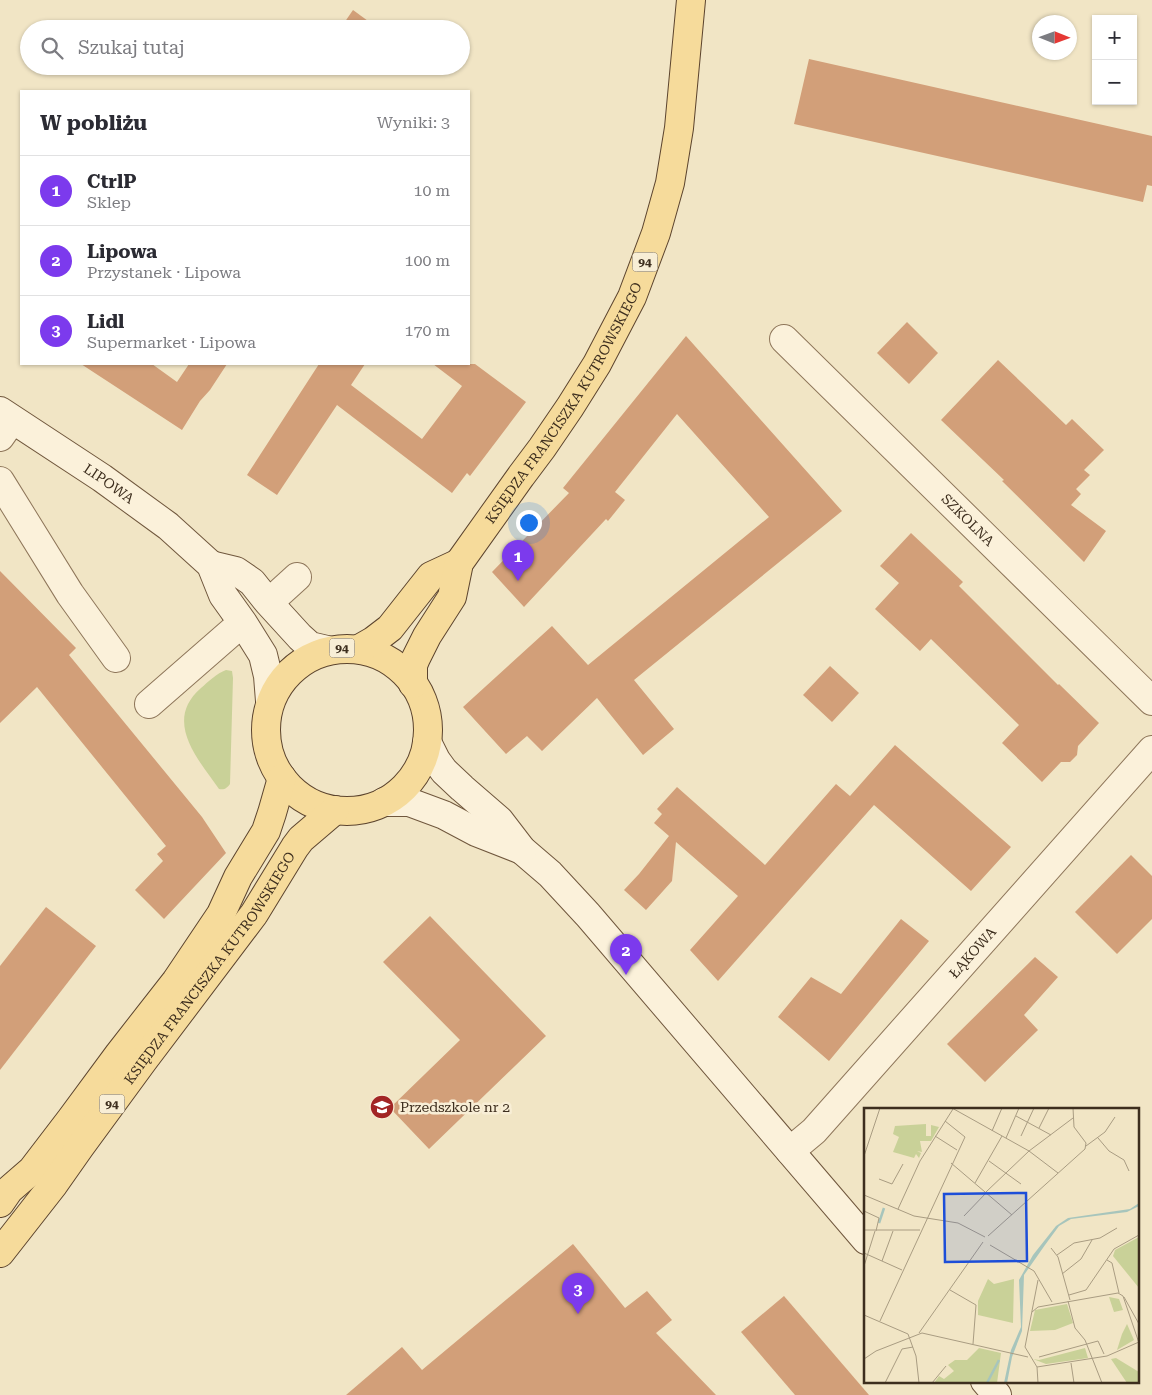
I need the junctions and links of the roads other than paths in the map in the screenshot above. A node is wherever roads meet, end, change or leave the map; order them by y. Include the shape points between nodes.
1 (692, 0) edge
2 (784, 339) dead end
3 (4, 423) edge
4 (0, 481) edge
5 (458, 563) junction
6 (211, 565) junction
7 (297, 577) dead end
8 (275, 597) dead end
9 (235, 629) dead end
10 (359, 649) junction
11 (327, 650) junction
12 (116, 658) dead end
13 (413, 684) junction
14 (270, 701) junction
15 (1152, 701) edge
16 (149, 704) dead end
17 (427, 742) junction
18 (1152, 750) edge
19 (282, 778) junction
20 (384, 802) junction
21 (335, 810) junction
22 (522, 850) junction
23 (790, 1152) junction
24 (0, 1203) edge
25 (864, 1238) edge
26 (0, 1253) edge
27 (987, 1382) edge
28 (997, 1395) edge

1 - 5 main road, KSIĘDZA FRANCISZKA KUTROWSKIEGO / 94 via 670,183 656,233 632,297 570,407
2 - 15 street, SZKOLNA
3 - 6 street, LIPOWA via 36,434 102,478 168,526
4 - 12 street via 70,594
5 - 10 main road, KSIĘDZA FRANCISZKA KUTROWSKIEGO / 94 via 431,576 390,628
5 - 13 main road, KSIĘDZA FRANCISZKA KUTROWSKIEGO / 94 via 452,597 413,665
6 - 11 street, LIPOWA via 236,571 252,582 300,638 310,646
6 - 14 street, LIPOWA via 223,595 263,655
7 - 8 street
9 - 16 street
10 - 11 main road, 94
10 - 13 main road, 94 via 383,656 403,671
11 - 14 main road, 94 via 292,669
13 - 17 main road, 94 via 425,707
14 - 19 main road, 94 via 266,741 274,767
17 - 20 main road, 94 via 413,777
17 - 22 street via 444,771 499,820
18 - 23 street, ŁĄKOWA via 814,1131
19 - 21 main road, 94 via 296,793 314,804
19 - 24 main road, KSIĘDZA FRANCISZKA KUTROWSKIEGO / 94 via 266,831 238,877 221,914 176,981 32,1170 9,1190
20 - 21 main road, 94 via 351,811
20 - 22 street via 409,802
21 - 26 main road, KSIĘDZA FRANCISZKA KUTROWSKIEGO / 94 via 298,843 254,914
22 - 23 street via 550,874 588,915
23 - 25 street
27 - 28 street

